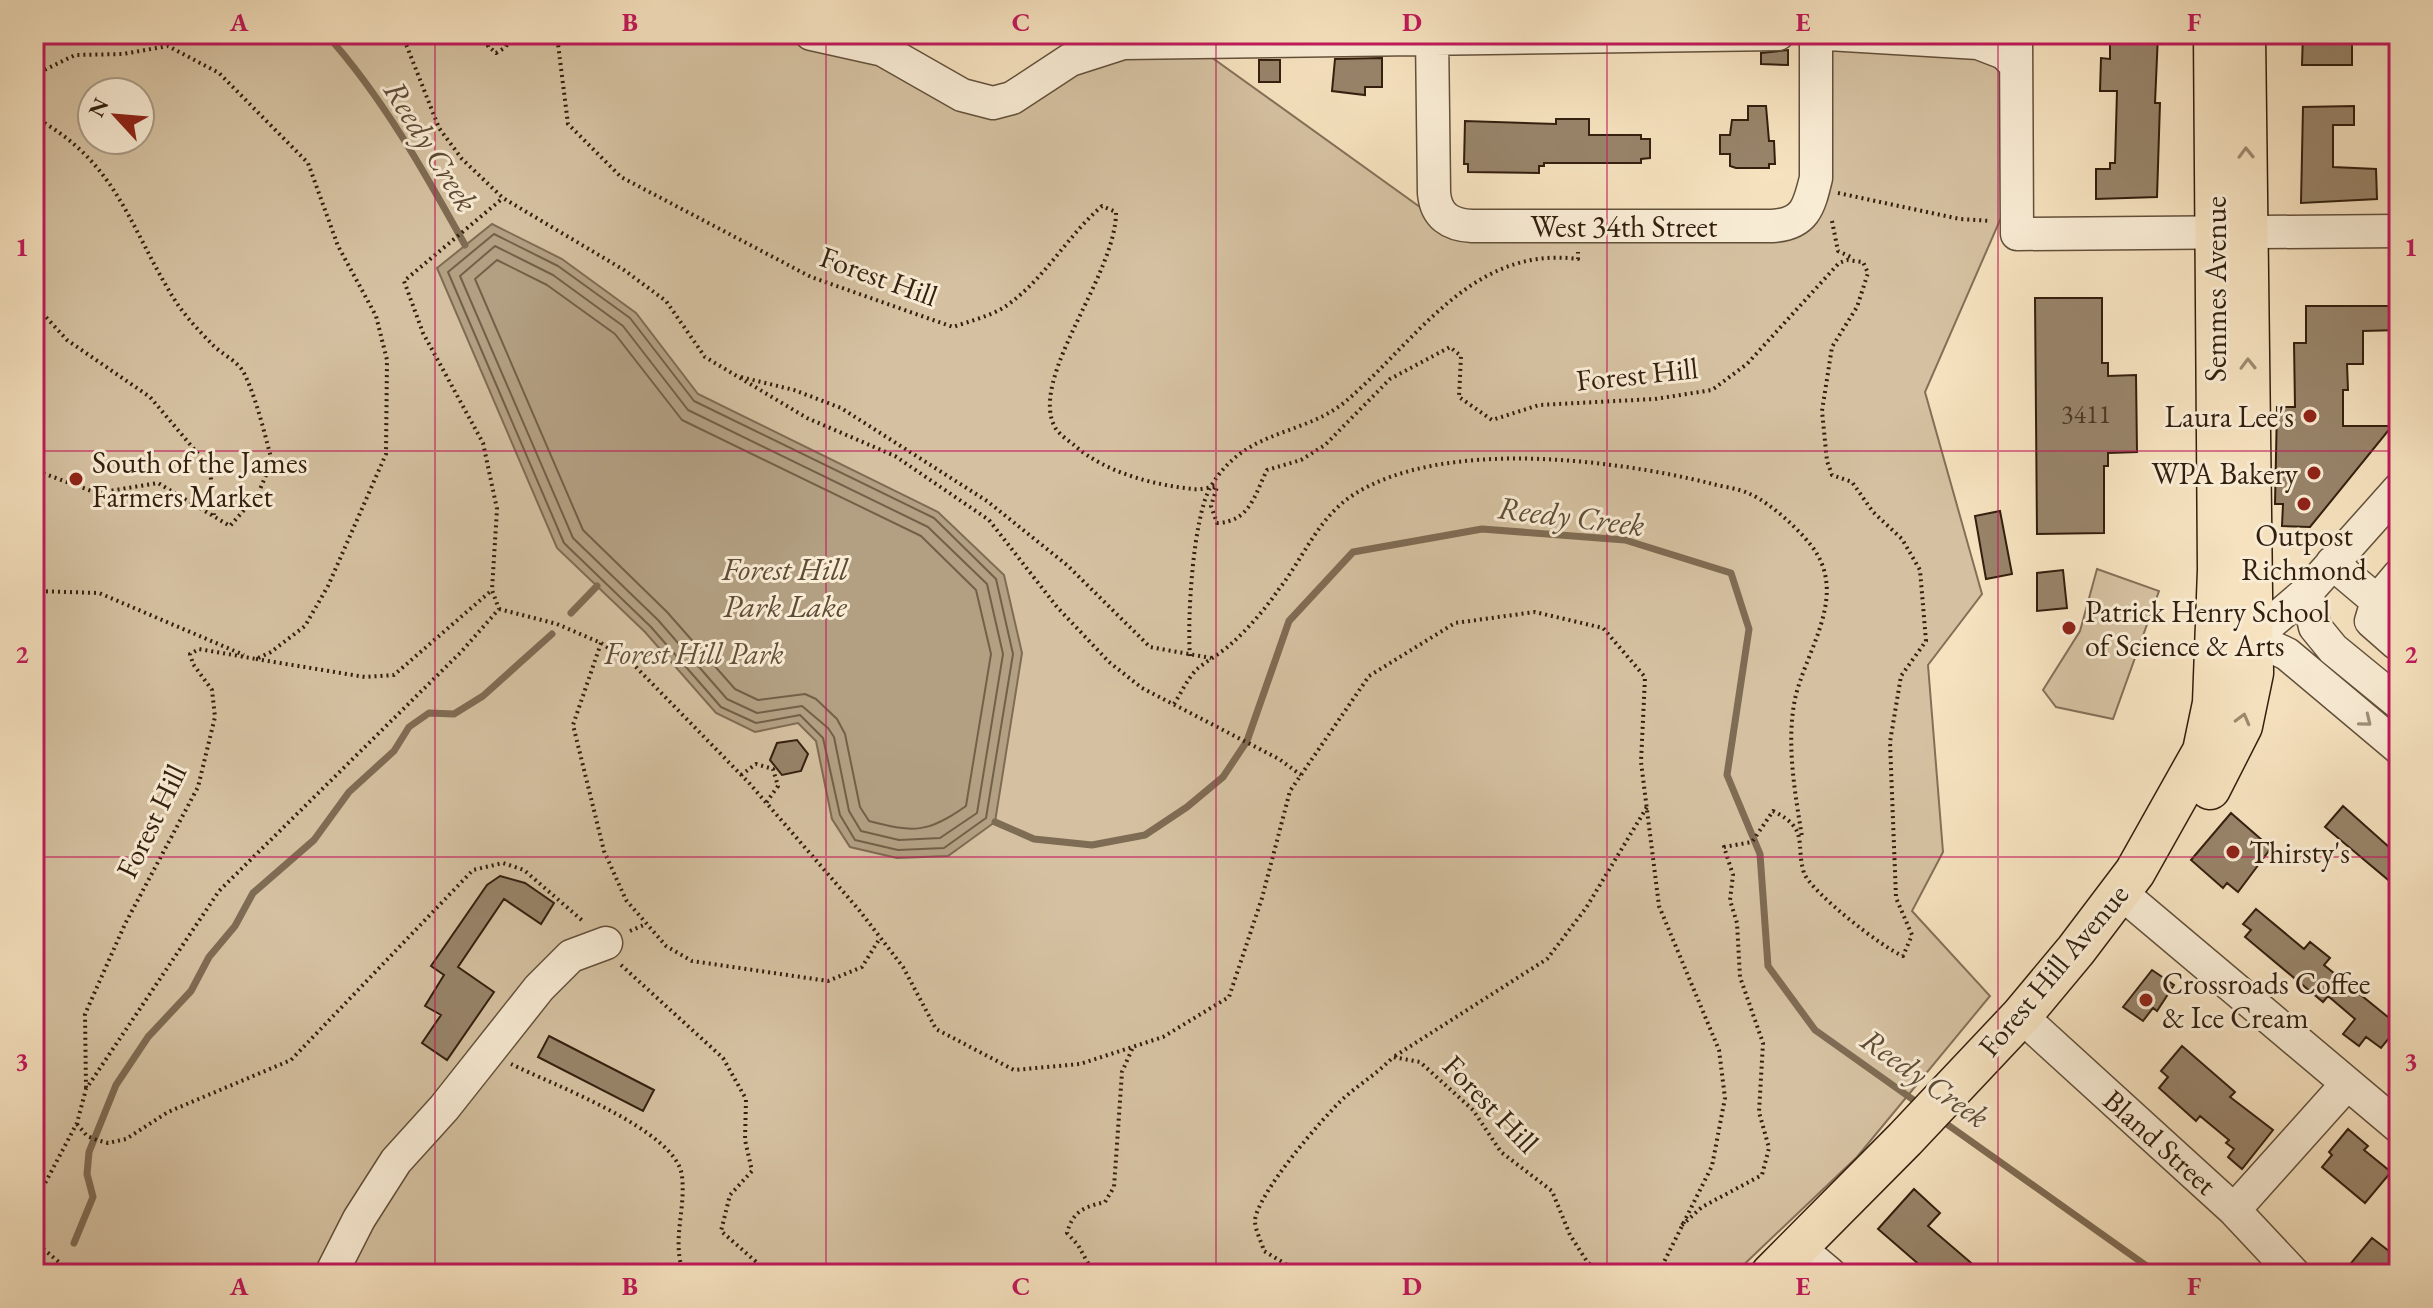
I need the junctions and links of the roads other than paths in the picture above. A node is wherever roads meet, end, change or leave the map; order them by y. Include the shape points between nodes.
1 (811, 34) edge
2 (1778, 34) edge
3 (1816, 34) edge
4 (1828, 34) edge
5 (2214, 34) edge
6 (2245, 34) edge
7 (1432, 36) edge
8 (2016, 50) edge
9 (2231, 231) junction
10 (2399, 231) edge
11 (2397, 496) edge
12 (2332, 563) junction
13 (2399, 575) edge
14 (2307, 592) junction
15 (2377, 601) junction
16 (2235, 639) junction
17 (2396, 643) dead end
18 (2353, 665) junction
19 (2332, 693) junction
20 (2399, 703) edge
21 (2399, 748) edge
22 (2127, 882) junction
23 (606, 943) dead end
24 (2012, 1025) junction
25 (2346, 1085) junction
26 (2399, 1127) edge
27 (2234, 1210) junction
28 (1784, 1261) edge
29 (331, 1274) edge
30 (1830, 1274) edge
31 (2294, 1274) edge

1 - 7 street via 883,50 962,95 993,103 1012,98 1078,56 1123,43
2 - 7 street
3 - 7 street, West 34th Street via 1809,202 1785,225 1772,226 1463,225 1443,217 1434,193
4 - 8 street via 1978,43 2004,53
5 - 9 main road, Semmes Avenue
9 -> 6 main road, Semmes Avenue
8 - 9 street via 2017,228
9 - 10 street
9 - 16 main road, Semmes Avenue
11 - 12 street
12 - 14 street
12 - 15 street
13 - 15 street
14 - 16 street
14 - 18 street via 2315,627
15 - 17 street via 2371,621
16 - 19 street via 2287,654
16 - 22 main road, Forest Hill Avenue via 2253,673 2242,726 2192,813
18 - 19 street
18 - 20 street
19 -> 21 street
22 - 24 main road, Forest Hill Avenue
22 - 25 street
23 - 29 street via 571,956 539,988 396,1161
24 - 27 street, Bland Street
24 - 28 main road, Forest Hill Avenue
25 - 26 street
25 - 27 street
27 - 31 street, Bland Street
28 - 30 street

